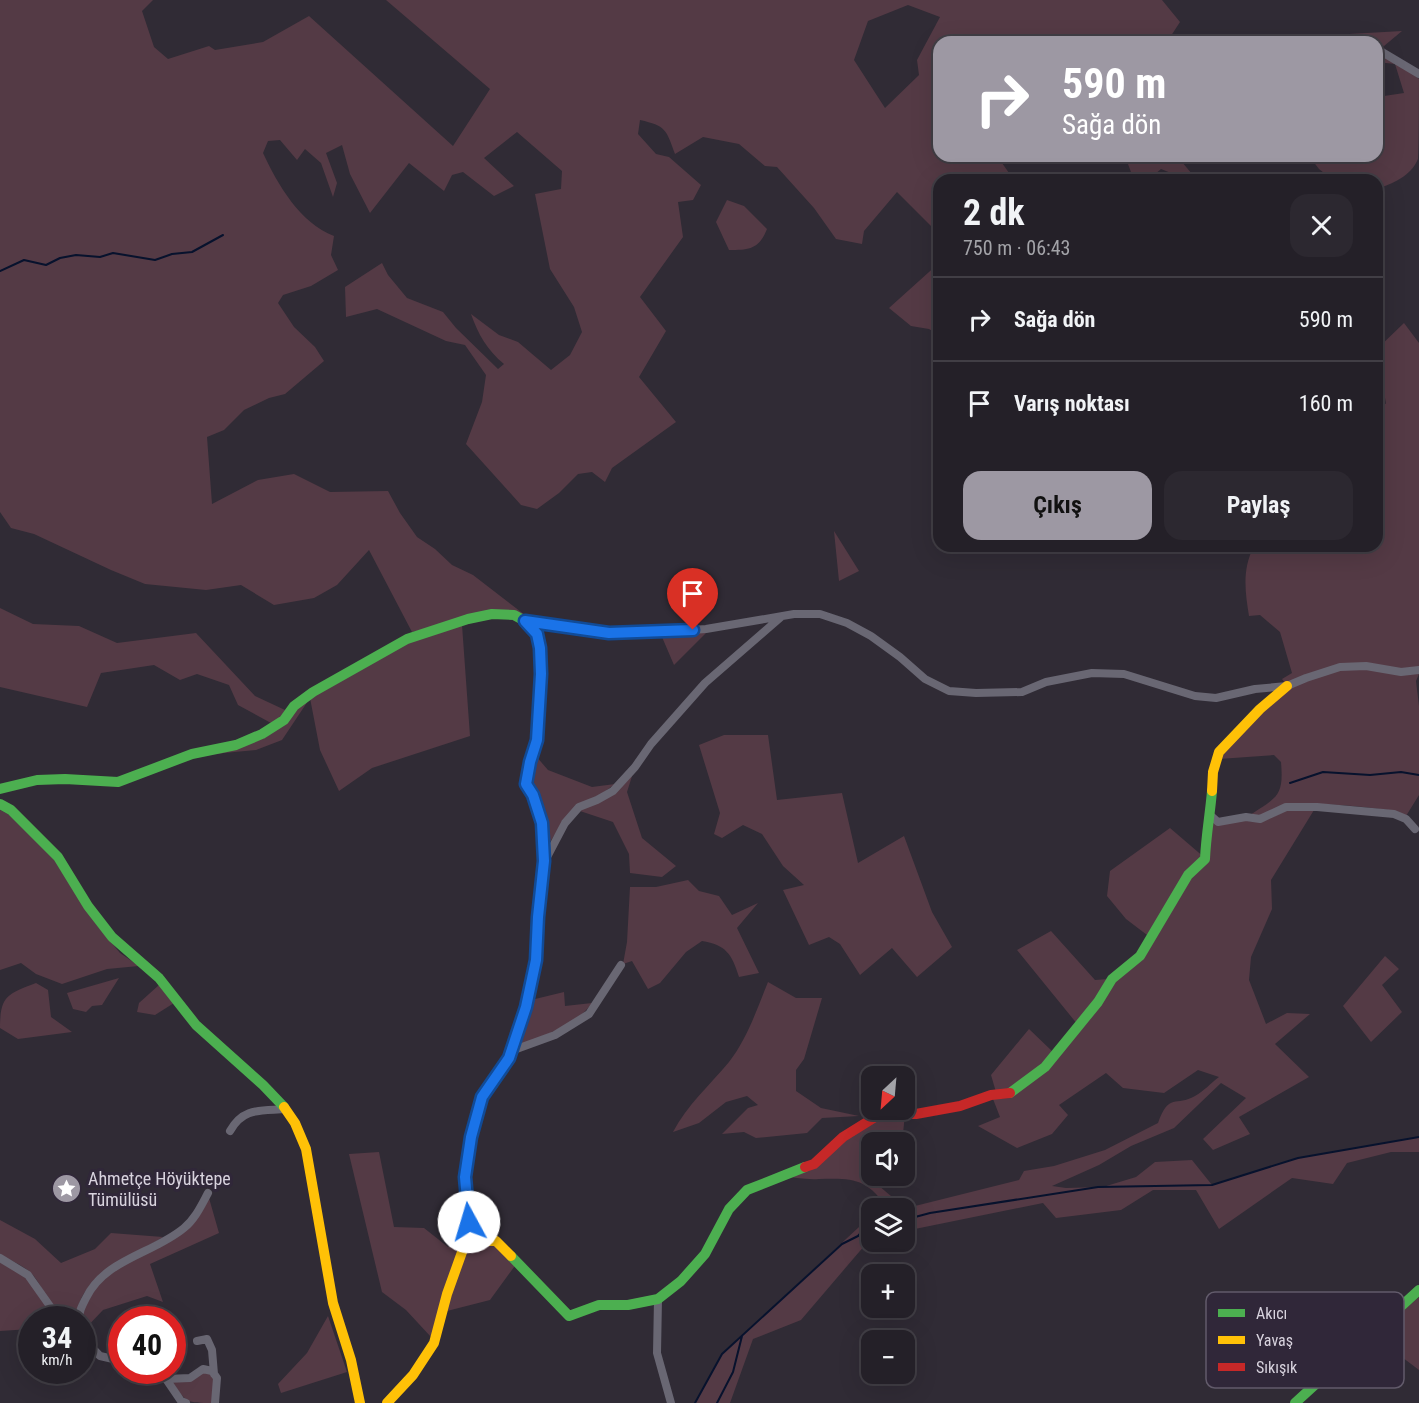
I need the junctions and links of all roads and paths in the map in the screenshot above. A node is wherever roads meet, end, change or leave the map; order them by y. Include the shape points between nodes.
1 (1383, 53) edge
2 (1419, 74) edge
3 (782, 616) junction
4 (525, 621) junction
5 (1419, 670) edge
6 (1287, 686) junction
7 (0, 789) edge
8 (0, 804) edge
9 (1210, 814) junction
10 (1415, 829) dead end
11 (543, 865) junction
12 (621, 965) dead end
13 (511, 1052) junction
14 (286, 1109) junction
15 (230, 1131) dead end
16 (208, 1193) dead end
17 (466, 1241) junction
18 (0, 1258) edge
19 (1419, 1290) edge
20 (658, 1299) junction
21 (1404, 1304) edge
22 (50, 1306) edge
23 (82, 1306) edge
24 (197, 1341) dead end
25 (214, 1374) junction
26 (186, 1378) edge
27 (170, 1384) edge
28 (1311, 1388) edge
29 (183, 1402) edge
30 (215, 1403) edge
31 (360, 1403) edge
32 (387, 1403) edge
33 (671, 1403) edge
34 (1294, 1403) edge

1 - 2 street
3 - 4 street via 706,628 627,634
3 - 6 street via 820,614 847,623 871,636 925,679 949,691 1022,692 1046,682 1092,673 1124,674 1194,696 1216,698
3 - 11 street via 705,683 613,791 579,807 565,823
4 - 7 street via 514,615 492,614 407,639 313,692 294,706 284,720 236,745 192,754 118,782 37,780
4 - 11 street via 537,634 540,648 540,716 526,784 542,823
5 - 6 street via 1340,667
6 - 9 street via 1218,752
8 - 14 street via 58,857 112,937 159,978 196,1025
9 - 10 street via 1218,822 1260,819 1287,807 1370,810 1406,819
9 - 20 street via 1205,859 1188,875 1140,956 1112,979 1045,1067 1008,1094 916,1114 880,1114 843,1137 814,1164 747,1190 729,1209 705,1254
11 - 13 street via 536,960
12 - 13 street via 589,1014 555,1035
13 - 17 street via 482,1097 471,1137 465,1177 469,1222
14 - 15 street via 245,1113
14 - 31 street via 306,1149 333,1303
16 - 23 street via 198,1213 183,1229 105,1273
17 - 20 street via 496,1241 569,1316 599,1305
17 - 32 street via 434,1343 413,1375
18 - 22 street via 28,1275
19 - 21 street
20 - 33 street via 657,1353
24 - 25 street via 207,1339 213,1350
25 - 26 street via 203,1369
25 - 30 street
27 - 29 street
28 - 34 street

